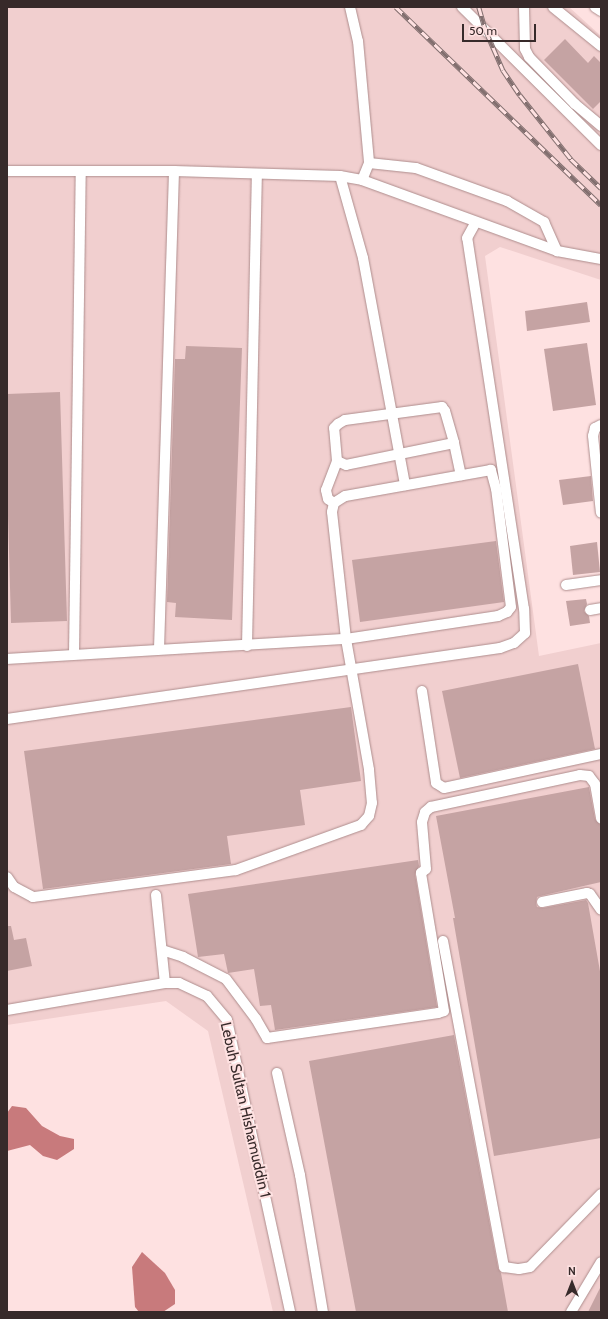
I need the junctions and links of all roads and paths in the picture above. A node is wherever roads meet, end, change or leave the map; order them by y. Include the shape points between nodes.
1 (350, 7) edge
2 (462, 7) edge
3 (524, 7) edge
4 (554, 7) edge
5 (595, 7) edge
6 (601, 11) edge
7 (601, 46) edge
8 (601, 126) edge
9 (586, 130) junction
10 (601, 137) edge
11 (601, 145) edge
12 (368, 163) junction
13 (7, 171) edge
14 (81, 172) junction
15 (174, 172) junction
16 (258, 174) junction
17 (340, 176) junction
18 (362, 180) junction
19 (476, 222) junction
20 (557, 251) junction
21 (601, 259) edge
22 (393, 413) junction
23 (601, 424) edge
24 (454, 443) junction
25 (400, 454) junction
26 (337, 461) junction
27 (461, 476) junction
28 (405, 485) junction
29 (334, 503) junction
30 (601, 513) edge
31 (601, 580) edge
32 (566, 585) dead end
33 (601, 608) edge
34 (590, 610) dead end
35 (346, 639) junction
36 (247, 646) junction
37 (159, 649) junction
38 (74, 654) junction
39 (7, 659) edge
40 (352, 669) junction
41 (422, 691) dead end
42 (7, 719) edge
43 (601, 754) edge
44 (601, 818) edge
45 (7, 878) edge
46 (156, 895) dead end
47 (542, 902) dead end
48 (601, 910) edge
49 (443, 941) dead end
50 (162, 950) junction
51 (165, 982) junction
52 (7, 1010) edge
53 (277, 1073) dead end
54 (601, 1194) edge
55 (601, 1262) edge
56 (290, 1312) edge
57 (323, 1312) edge
58 (571, 1312) edge

1 - 12 street via 358,41
2 - 9 street
3 - 8 street via 525,49 529,57 575,104
4 - 7 street
5 - 6 street
9 - 10 street
9 - 11 street
12 - 18 street
12 - 20 street via 416,168 507,201 544,222
13 - 14 street
14 - 15 street
14 - 38 street
15 - 16 street
15 - 37 street
16 - 17 street
16 - 36 street
17 - 18 street
17 - 22 street via 363,258
18 - 19 street
19 - 20 street
19 - 40 street via 467,238 524,609 525,633 514,643 500,648
20 - 21 street
22 - 24 street via 442,407
22 - 25 street
22 - 26 street via 345,420 338,424 334,428
23 - 30 street via 595,428 593,436
24 - 25 street
24 - 27 street
25 - 26 street via 346,465
25 - 28 street
26 - 29 street via 326,490 328,499
27 - 28 street
27 - 35 street via 491,470 496,489 510,607 507,612 498,616
28 - 29 street via 345,496
29 - 35 street via 332,512
31 - 32 street
33 - 34 street
35 - 36 street
35 - 40 street
36 - 37 street
37 - 38 street
38 - 39 street
40 - 42 street
40 - 45 street via 372,803 369,816 361,825 236,870 33,898 14,887
41 - 43 street via 436,783 444,788
44 - 50 street via 595,784 589,776 580,775 431,807 425,812 422,822 426,869 421,873 444,1011 438,1013 267,1038 226,979 183,957
46 - 50 street
47 - 48 street via 587,893
49 - 54 street via 504,1267 530,1267
50 - 51 street
51 - 52 street, Lebuh Sultan Hishamuddin 1
51 - 56 street, Lebuh Sultan Hishamuddin 1 via 179,984 207,996 228,1020
53 - 57 street via 300,1175
55 - 58 street

